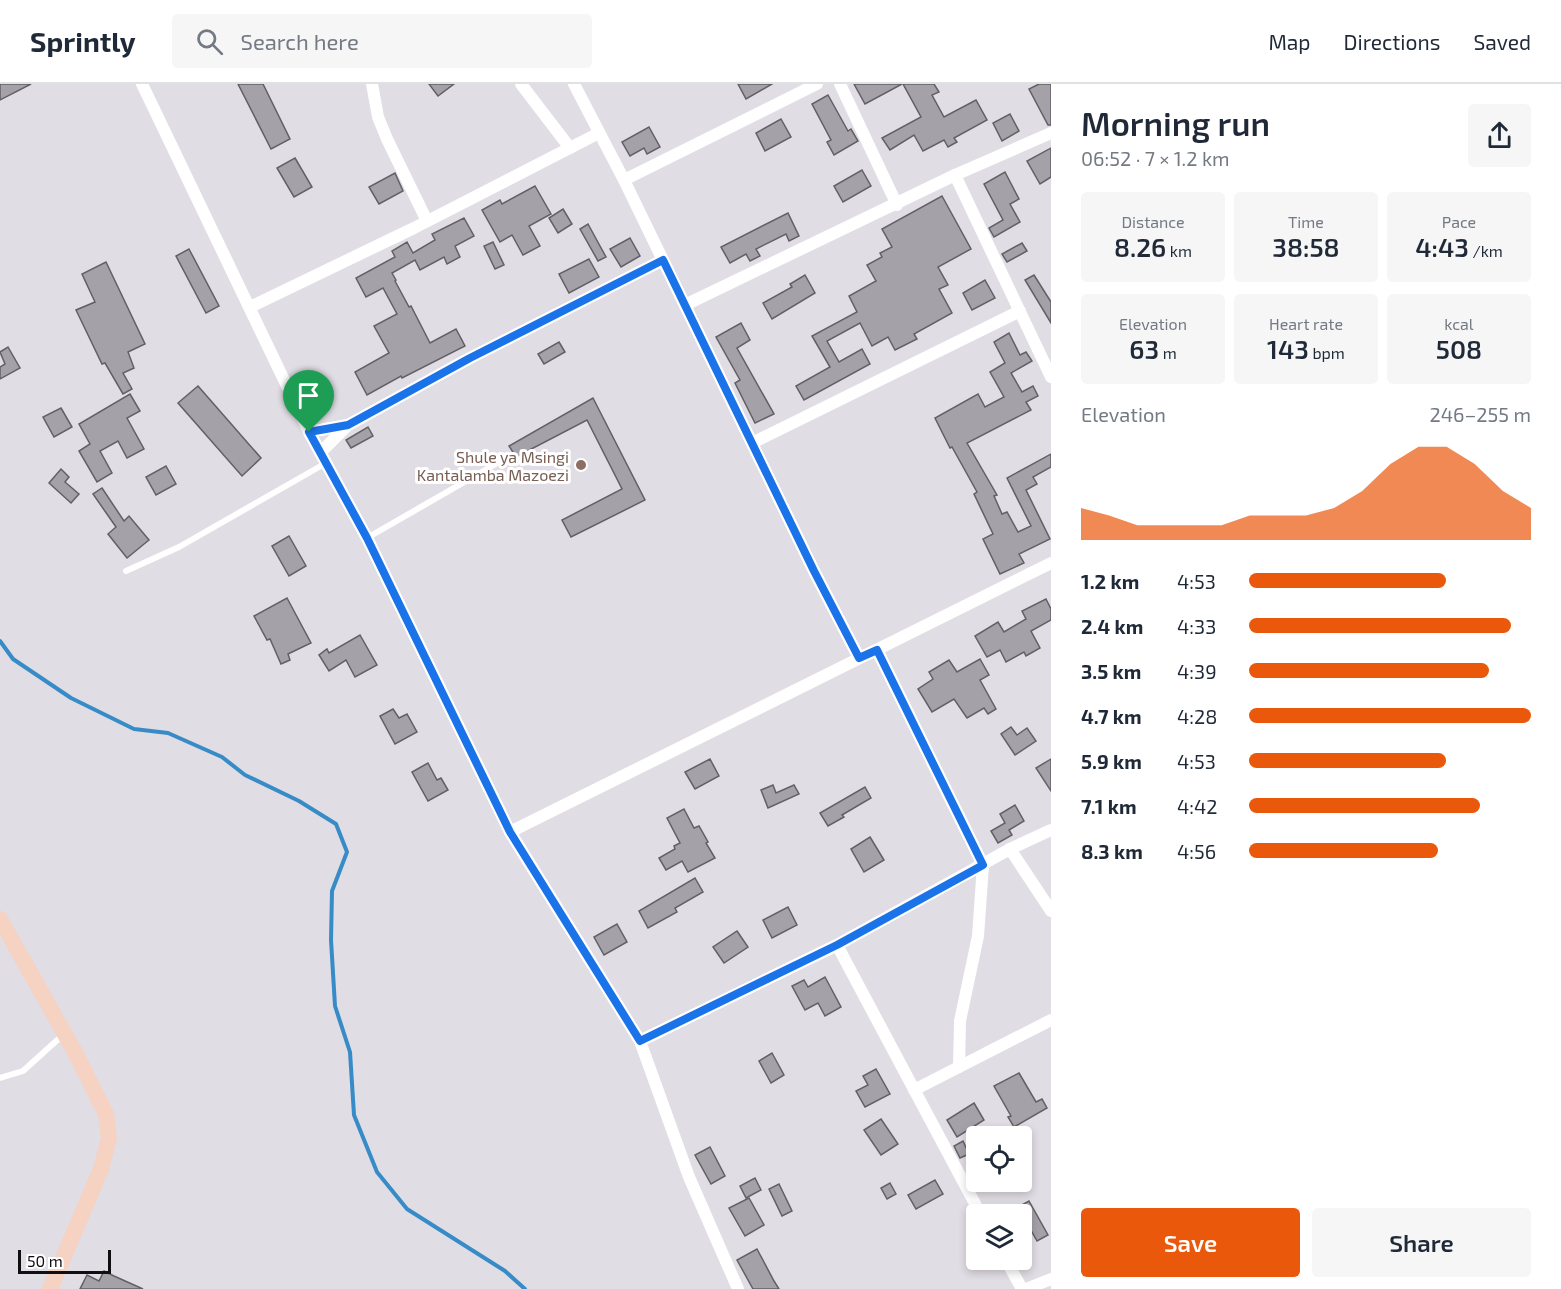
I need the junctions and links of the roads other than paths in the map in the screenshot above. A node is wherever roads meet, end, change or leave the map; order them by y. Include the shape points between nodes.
1 (142, 84) edge
2 (372, 84) edge
3 (521, 84) edge
4 (574, 84) edge
5 (817, 84) edge
6 (840, 84) edge
7 (599, 133) junction
8 (1051, 133) edge
9 (570, 148) junction
10 (955, 175) junction
11 (624, 180) junction
12 (897, 205) junction
13 (427, 221) junction
14 (663, 260) junction
15 (685, 305) junction
16 (250, 307) junction
17 (1020, 311) junction
18 (1051, 377) edge
19 (348, 425) junction
20 (309, 432) junction
21 (752, 443) junction
22 (323, 457) junction
23 (506, 458) dead end
24 (367, 538) junction
25 (1051, 563) edge
26 (126, 571) dead end
27 (877, 650) junction
28 (859, 658) junction
29 (1051, 830) edge
30 (510, 832) junction
31 (1010, 849) junction
32 (983, 865) junction
33 (1051, 911) edge
34 (0, 920) edge
35 (837, 945) junction
36 (1051, 1020) edge
37 (65, 1033) junction
38 (640, 1041) junction
39 (959, 1067) junction
40 (0, 1078) edge
41 (914, 1090) junction
42 (975, 1204) edge
43 (1012, 1270) edge
44 (1051, 1279) edge
45 (50, 1289) edge
46 (738, 1289) edge
47 (1022, 1289) edge
48 (1026, 1289) edge

1 - 16 street
2 - 13 street via 378,117
3 - 9 street
4 - 7 street
5 - 11 street
6 - 12 street
7 - 9 street
7 - 11 street
8 - 10 street
9 - 13 street
10 - 12 street
10 - 17 street
11 - 14 street
12 - 15 street
13 - 16 street
14 - 15 street
14 - 19 street
15 - 21 street
16 - 20 street
17 - 18 street
17 - 21 street
19 - 20 street
19 - 22 street
20 - 22 street
21 - 28 street
22 - 24 street
22 - 26 lane via 179,547
23 - 24 lane
24 - 30 street
25 - 27 street
27 - 28 street
27 - 32 street
28 - 30 street
29 - 31 street
30 - 38 street
31 - 32 street
31 - 33 street
32 - 35 street
32 - 39 street via 978,936 960,1021
34 - 37 street
35 - 38 street
35 - 41 street
36 - 39 street
37 - 40 lane via 23,1071
37 - 45 street via 106,1114 109,1138 101,1169
38 - 46 street via 689,1177
39 - 41 street
41 - 42 street
43 - 47 street
44 - 48 street

